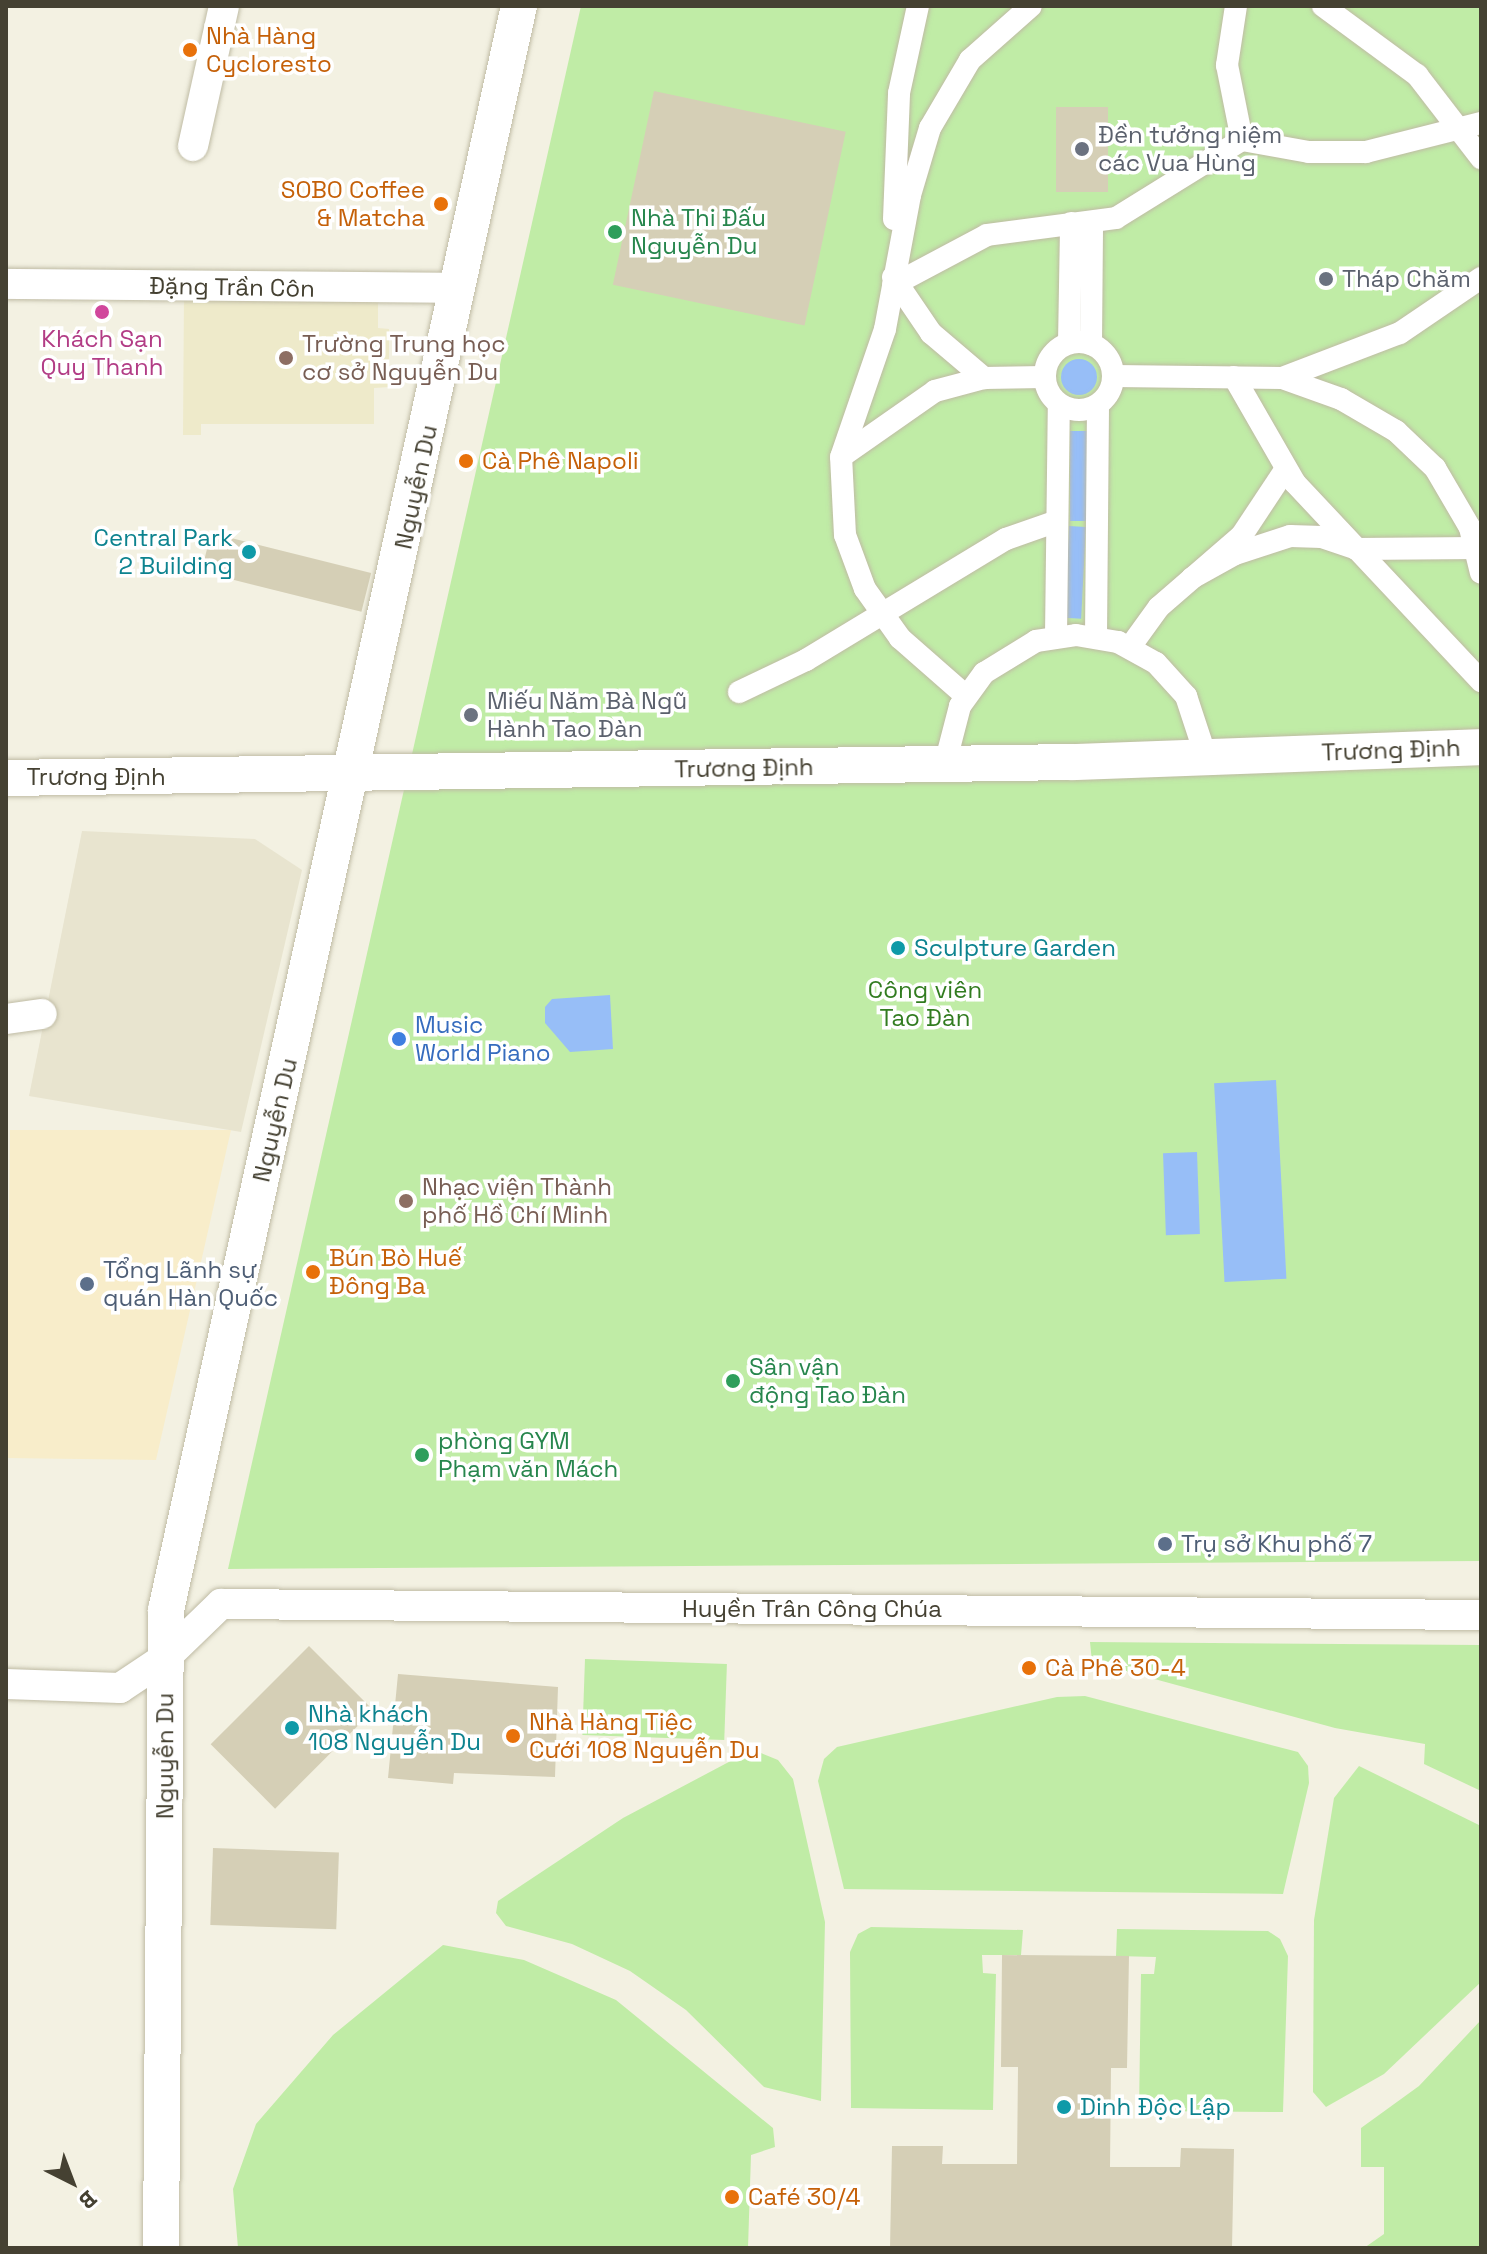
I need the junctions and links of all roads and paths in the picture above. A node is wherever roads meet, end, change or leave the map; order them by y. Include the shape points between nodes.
1 (224, 6) edge
2 (519, 6) edge
3 (918, 6) edge
4 (1031, 6) edge
5 (1236, 6) edge
6 (1323, 6) edge
7 (1472, 127) edge
8 (1242, 140) junction
9 (193, 146) dead end
10 (1481, 158) edge
11 (1082, 223) junction
12 (1481, 278) edge
13 (6, 284) edge
14 (893, 285) junction
15 (459, 288) junction
16 (1080, 343) junction
17 (1114, 376) junction
18 (1044, 377) junction
19 (1234, 377) junction
20 (984, 378) junction
21 (1282, 378) junction
22 (1059, 405) junction
23 (1098, 405) junction
24 (841, 457) junction
25 (1285, 470) junction
26 (1057, 521) junction
27 (1478, 548) junction
28 (1356, 549) junction
29 (1481, 573) edge
30 (1192, 578) junction
31 (881, 615) junction
32 (1056, 636) junction
33 (1096, 636) junction
34 (1130, 647) junction
35 (1481, 681) edge
36 (739, 692) dead end
37 (966, 696) junction
38 (1481, 747) edge
39 (1206, 757) junction
40 (945, 764) junction
41 (353, 775) junction
42 (6, 778) edge
43 (42, 1014) dead end
44 (6, 1019) edge
45 (1481, 1615) edge
46 (165, 1658) junction
47 (6, 1684) edge
48 (161, 2248) edge

1 - 9 street
2 - 15 street, Nguyễn Du
3 - 14 street via 899,93
4 - 14 street via 970,60 939,106 910,195
5 - 8 street via 1227,65
6 - 7 street via 1391,51
7 - 8 street via 1366,152 1309,152
7 - 10 street
8 - 11 street via 1146,203
11 - 14 street via 987,235
11 - 16 street
12 - 21 street via 1400,333
13 - 15 street, Đặng Trần Côn
14 - 20 street via 931,333
14 - 24 street via 873,372
15 - 41 street, Nguyễn Du
16 - 17 street via 1107,356
16 - 18 street via 1051,356
17 - 19 street
17 - 23 street
18 - 20 street
18 - 22 street
19 - 21 street
19 - 25 street
20 - 24 street via 912,403
21 - 27 street via 1341,399 1416,449 1450,489
22 - 23 street via 1078,411
22 - 26 street
23 - 33 street
24 - 31 street via 845,535
25 - 28 street
25 - 30 street via 1242,535
26 - 31 street via 1006,539
26 - 32 street
27 - 28 street
27 - 29 street
28 - 30 street via 1322,537 1274,539
28 - 35 street
30 - 34 street via 1159,607
31 - 36 street
31 - 37 street via 920,660
32 - 33 street
32 - 37 street via 1000,660
33 - 34 street
34 - 39 street via 1156,663 1186,696
37 - 40 street via 952,724
38 - 39 street, Trương Định
39 - 40 street, Trương Định
40 - 41 street, Trương Định
41 - 42 street, Trương Định
41 - 46 street, Nguyễn Du via 166,1610
43 - 44 street
45 - 46 street, Huyền Trân Công Chúa via 221,1604
46 - 47 street, Huyền Trân Công Chúa via 120,1688
46 - 48 street, Nguyễn Du

